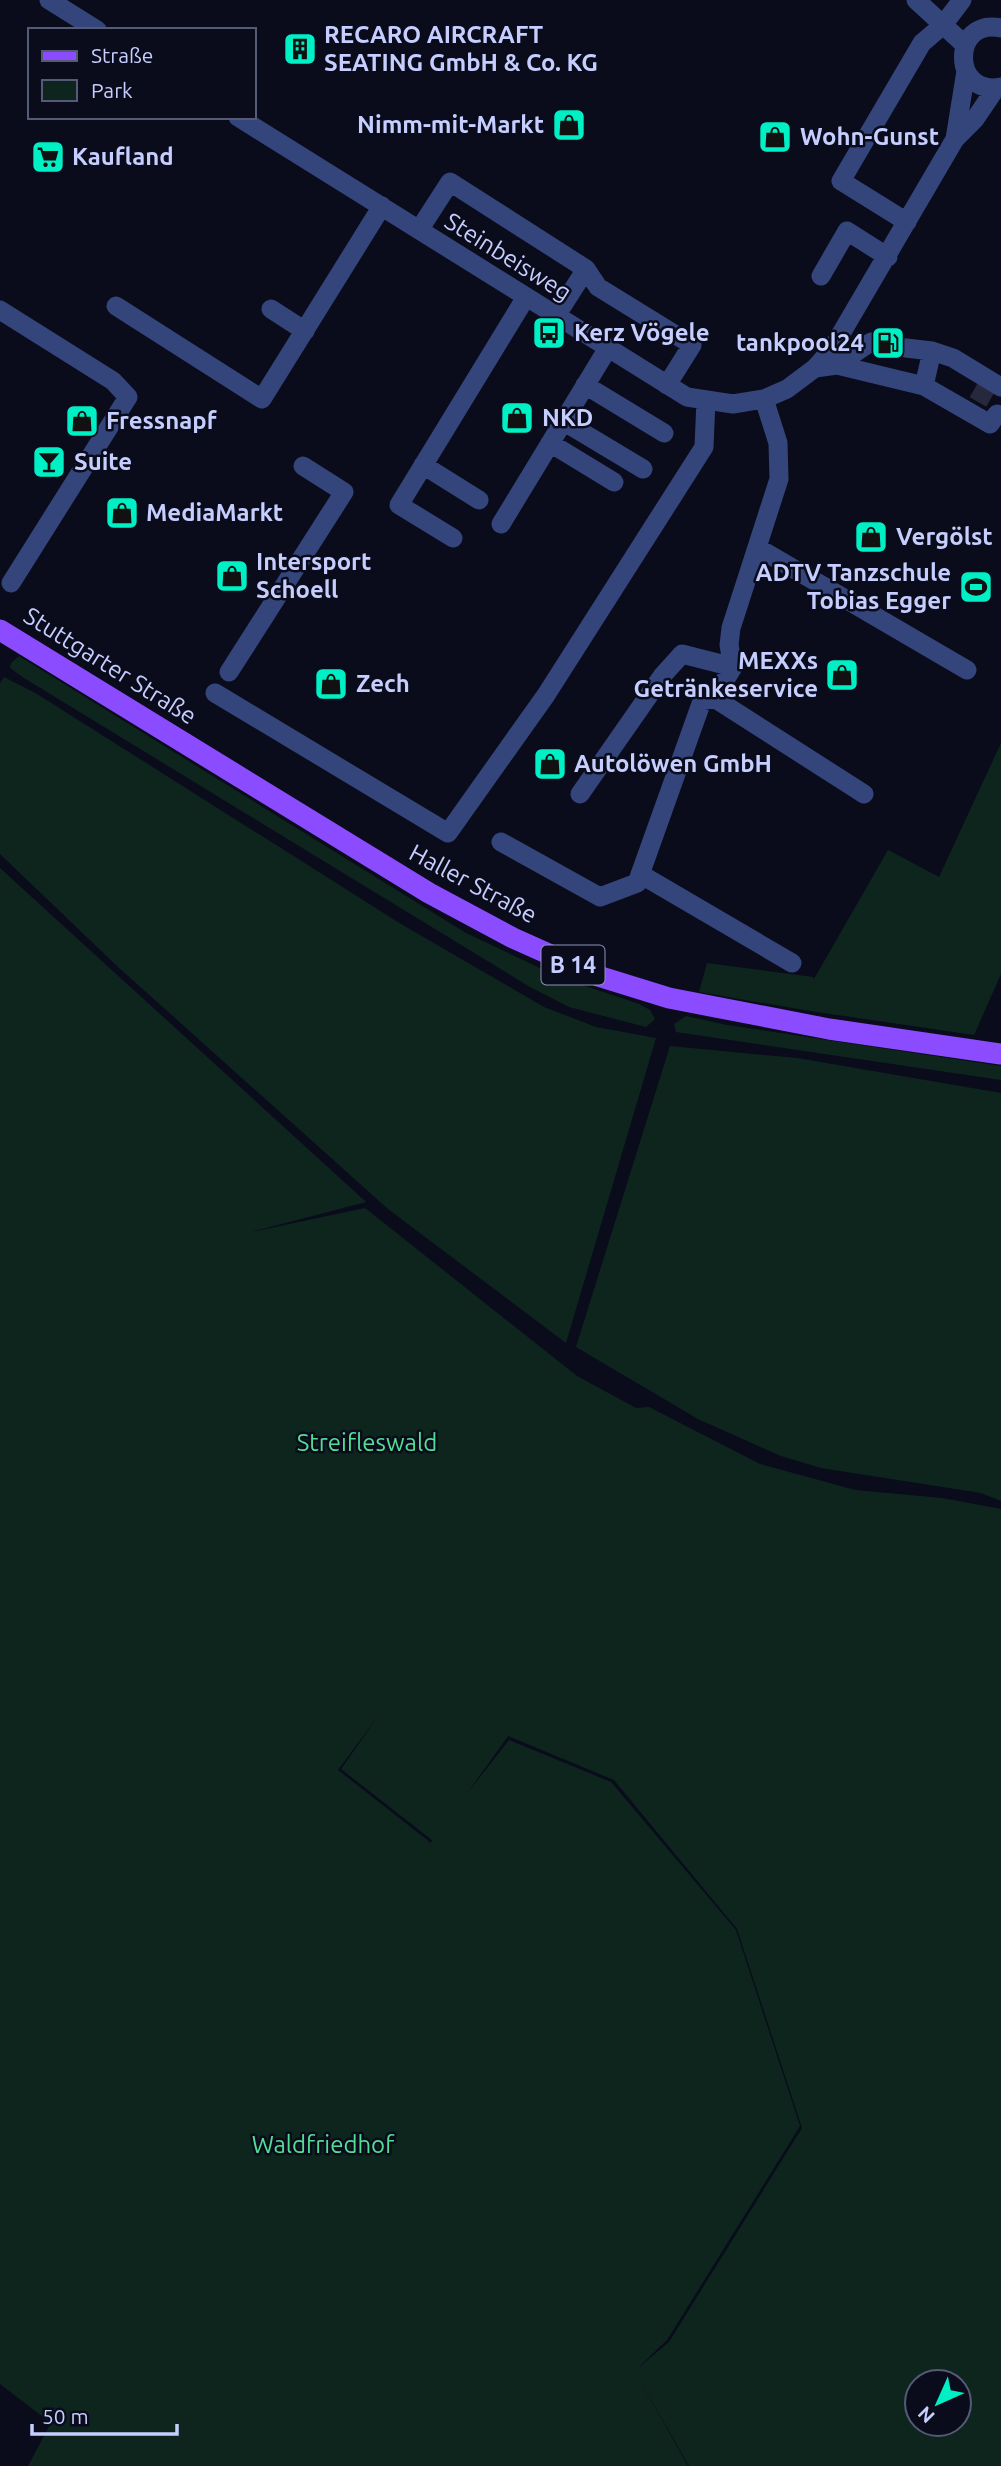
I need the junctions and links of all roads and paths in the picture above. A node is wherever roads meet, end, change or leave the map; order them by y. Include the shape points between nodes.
1 (916, 0) edge
2 (962, 0) edge
3 (63, 3) edge
4 (943, 25) junction
5 (1000, 26) edge
6 (94, 28) edge
7 (965, 46) junction
8 (966, 71) junction
9 (999, 87) edge
10 (240, 119) edge
11 (955, 139) junction
12 (382, 206) junction
13 (907, 222) junction
14 (419, 230) junction
15 (888, 257) junction
16 (586, 269) junction
17 (821, 276) dead end
18 (526, 297) junction
19 (116, 306) dead end
20 (271, 309) dead end
21 (0, 310) edge
22 (556, 316) junction
23 (305, 331) junction
24 (871, 342) tunnel mouth
25 (608, 348) junction
26 (906, 348) tunnel mouth
27 (932, 351) junction
28 (838, 365) junction
29 (815, 368) junction
30 (585, 385) junction
31 (667, 385) junction
32 (924, 386) junction
33 (764, 399) junction
34 (989, 399) edge
35 (706, 400) junction
36 (563, 421) junction
37 (664, 433) dead end
38 (550, 443) junction
39 (423, 465) junction
40 (303, 466) dead end
41 (643, 469) dead end
42 (614, 482) dead end
43 (479, 500) dead end
44 (501, 524) dead end
45 (453, 538) dead end
46 (758, 548) junction
47 (11, 583) dead end
48 (0, 630) edge
49 (733, 667) junction
50 (967, 670) dead end
51 (229, 672) dead end
52 (215, 693) dead end
53 (714, 698) junction
54 (192, 748) joint
55 (580, 794) dead end
56 (864, 794) dead end
57 (500, 842) dead end
58 (639, 874) junction
59 (792, 963) dead end
60 (1001, 1054) edge

1 - 4 street
2 - 4 street
3 - 6 street
4 - 7 street
4 - 13 street via 922,43 841,181
5 - 7 street via 978,31
7 - 8 street, Steinbeisweg
8 - 9 street via 978,84
8 - 11 street, Steinbeisweg
9 - 11 street, Steinbeisweg
10 - 12 street, Steinbeisweg
11 - 13 street, Steinbeisweg
12 - 14 street, Steinbeisweg
12 - 23 street
13 - 15 street, Steinbeisweg
14 - 16 street via 450,182
14 - 18 street, Steinbeisweg
15 - 17 street via 847,231
15 - 29 street, Steinbeisweg via 832,349
16 - 22 street
16 - 31 street via 598,287 692,345
18 - 22 street, Steinbeisweg
18 - 39 street
19 - 23 street via 262,399
20 - 23 street
21 - 47 street via 113,381 128,397
22 - 25 street, Steinbeisweg
24 - 28 street
25 - 30 street
25 - 31 street, Steinbeisweg
26 - 27 street
27 - 32 street
27 - 34 street via 953,358
28 - 29 street
28 - 32 street
29 - 33 street, Steinbeisweg
30 - 36 street
30 - 37 street
31 - 35 street, Steinbeisweg via 687,397
32 - 34 street
33 - 35 street, Steinbeisweg via 733,404
33 - 46 street via 778,443 779,478
35 - 52 street via 704,447 546,695 448,832
36 - 38 street
36 - 41 street
38 - 42 street
38 - 44 street
39 - 43 street
39 - 45 street via 399,505
40 - 51 street via 344,492
46 - 49 street via 731,628
46 - 50 street
48 - 54 main road, Stuttgarter Straße / B 14
49 - 53 street
49 - 55 street via 682,653
53 - 56 street
53 - 58 street via 702,701
54 - 60 main road, Haller Straße / B 14 via 429,893 598,976 669,998 829,1029
57 - 58 street via 600,897 637,883
58 - 59 street

